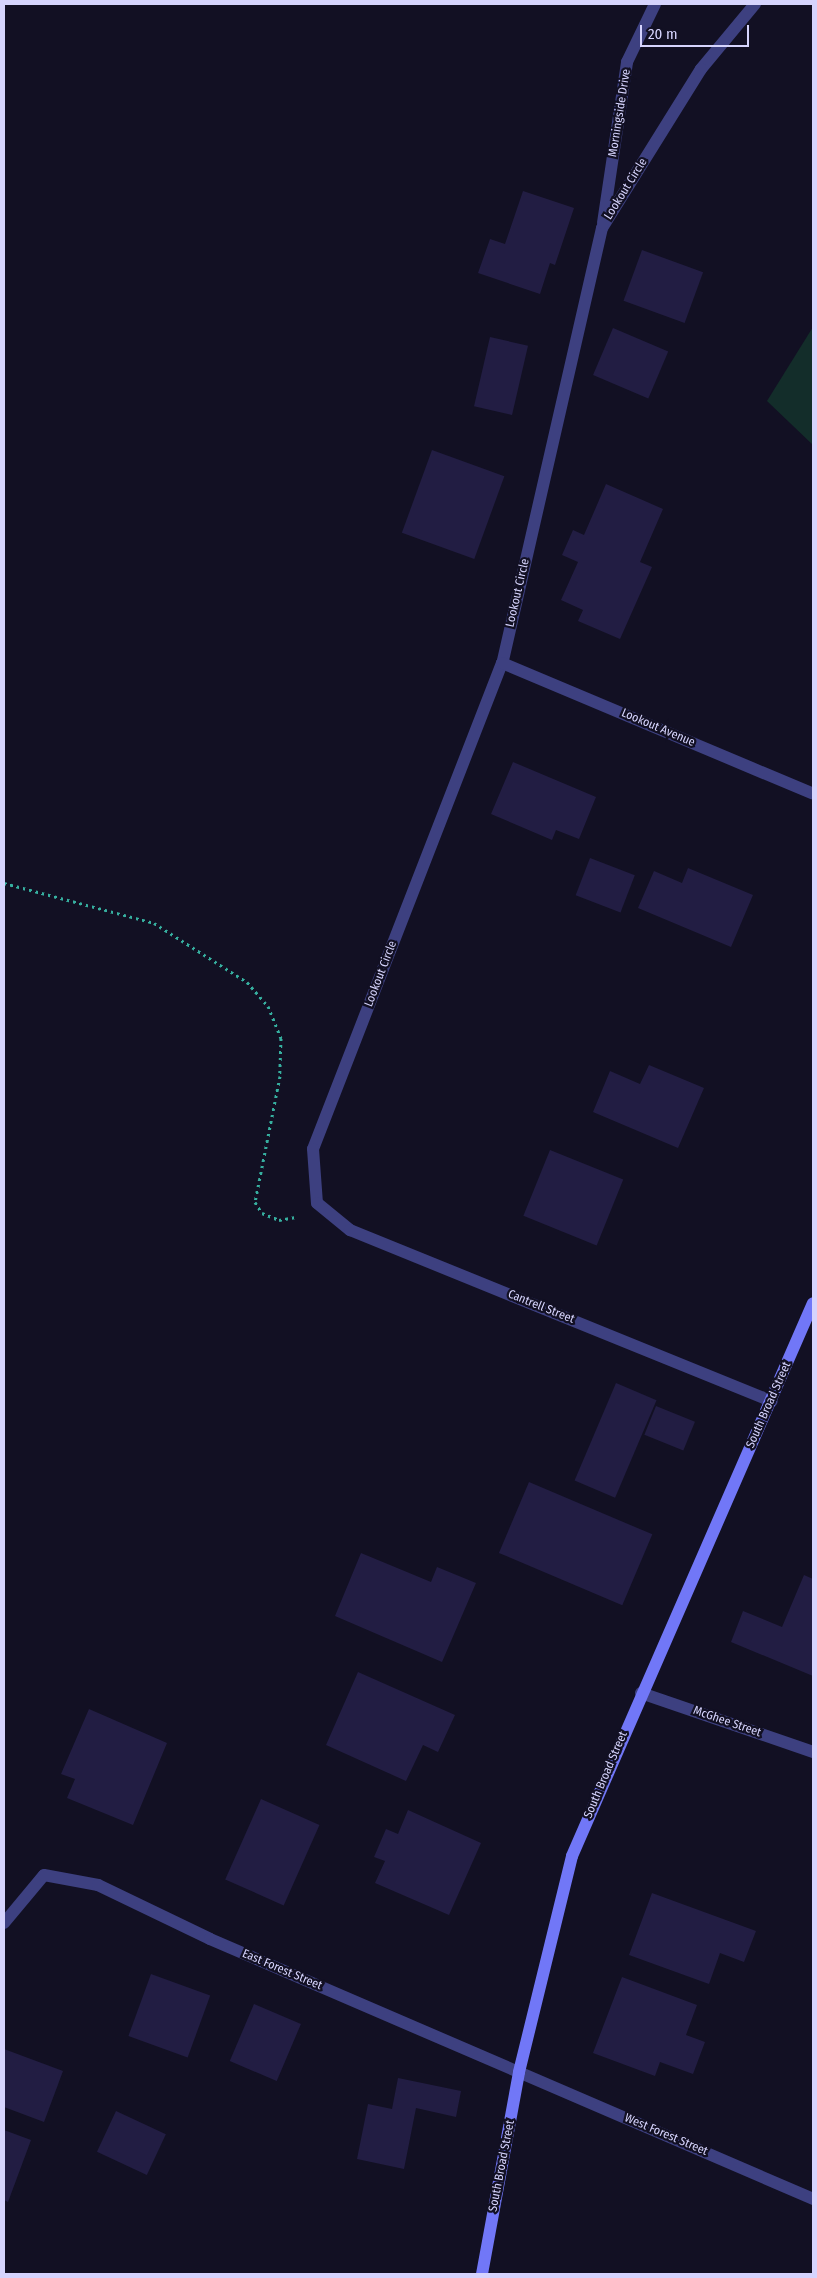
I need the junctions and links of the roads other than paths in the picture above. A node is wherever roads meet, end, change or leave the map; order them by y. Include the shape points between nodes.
1 (655, 4) edge
2 (755, 4) edge
3 (602, 228) junction
4 (502, 663) junction
5 (812, 789) edge
6 (317, 1202) joint
7 (813, 1303) edge
8 (772, 1401) junction
9 (641, 1693) junction
10 (813, 1752) edge
11 (4, 1923) edge
12 (519, 2072) junction
13 (813, 2199) edge
14 (482, 2274) edge

1 - 3 street, Morningside Drive via 627,62
2 - 3 street, Lookout Circle via 701,69
3 - 4 street, Lookout Circle
4 - 5 street, Lookout Avenue
4 - 6 street, Lookout Circle via 313,1149
6 - 8 street, Cantrell Street via 350,1230
7 - 8 main road, South Broad Street
8 - 9 main road, South Broad Street
9 - 10 street, McGhee Street
9 - 12 main road, South Broad Street via 572,1856
11 - 12 street, East Forest Street via 44,1875 98,1885 210,1939
12 - 13 street, West Forest Street
12 - 14 main road, South Broad Street

